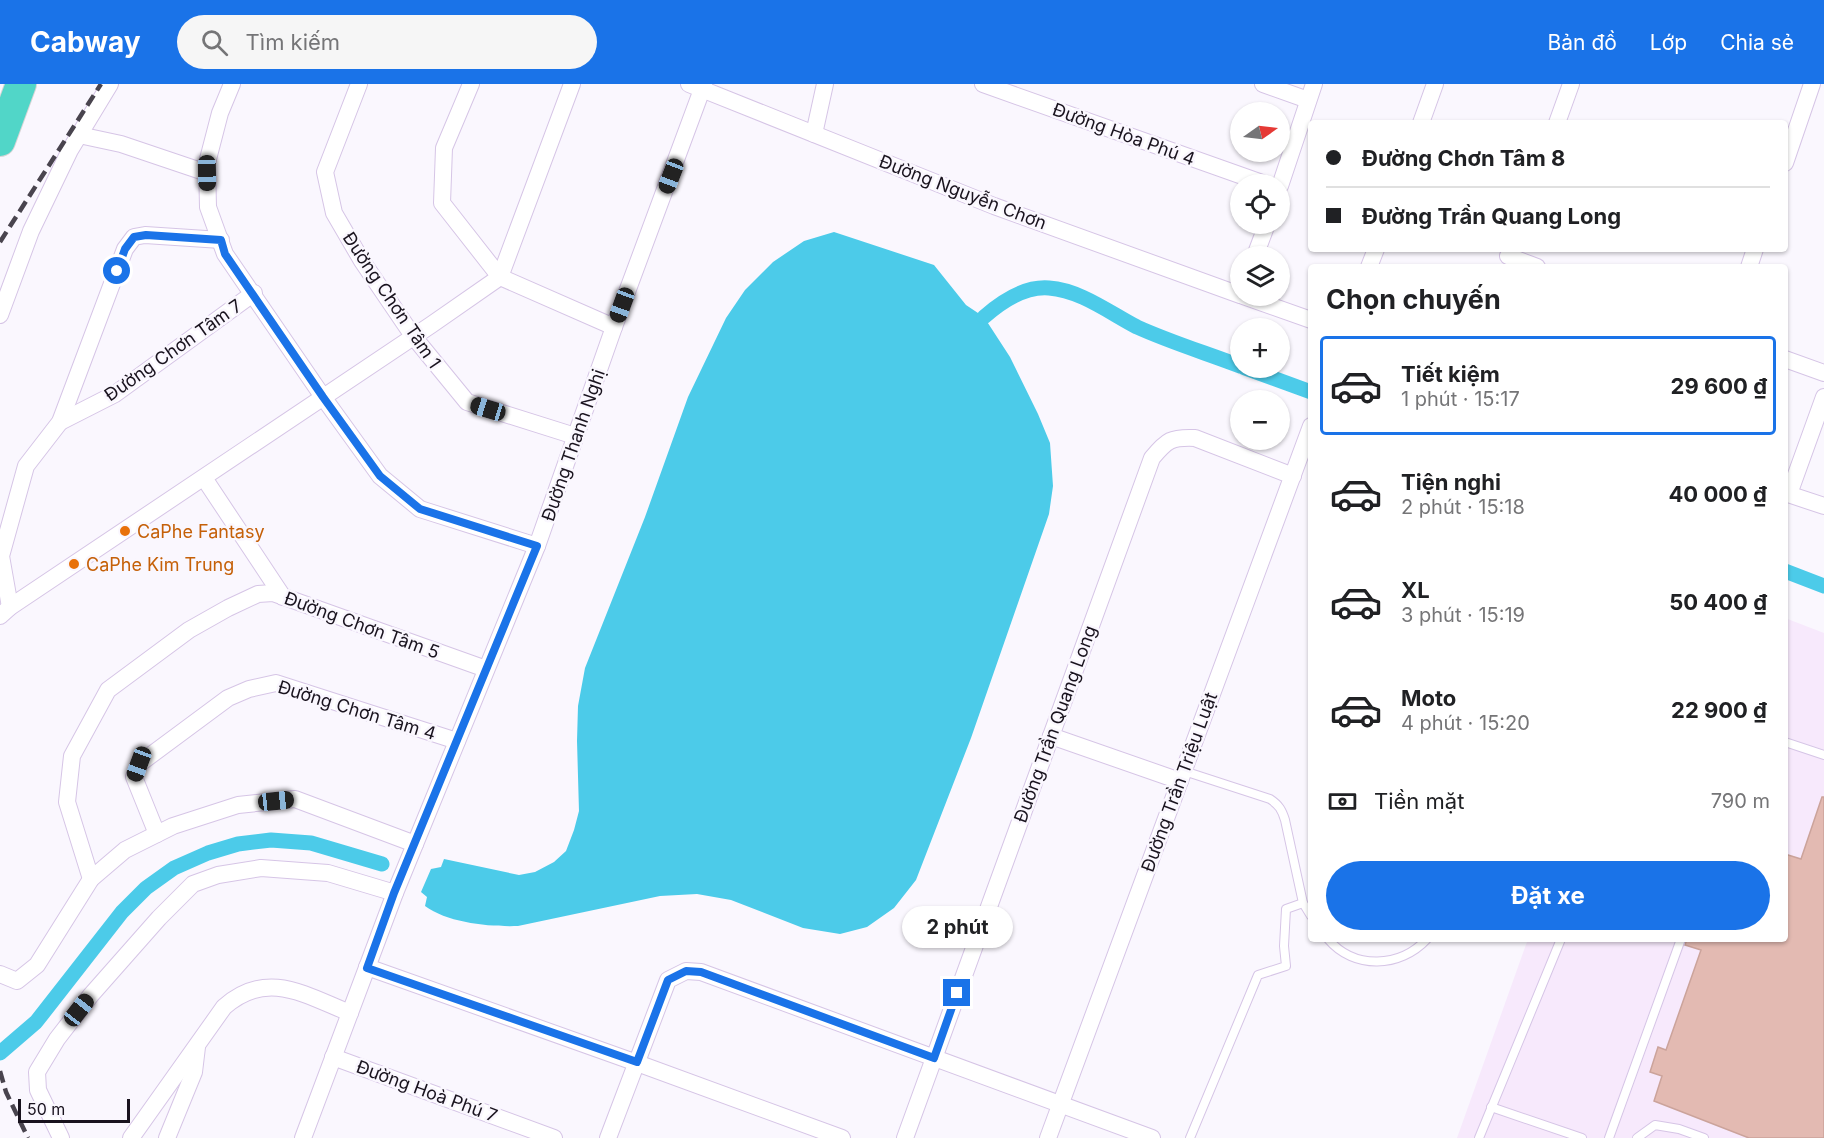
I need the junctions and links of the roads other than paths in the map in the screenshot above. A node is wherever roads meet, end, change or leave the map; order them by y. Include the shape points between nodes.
1 (21, 84) edge
2 (110, 84) edge
3 (232, 84) edge
4 (359, 84) edge
5 (471, 84) edge
6 (573, 84) edge
7 (825, 84) edge
8 (983, 84) edge
9 (1263, 84) edge
10 (1314, 84) edge
11 (1435, 84) edge
12 (1570, 84) edge
13 (1812, 84) edge
14 (699, 86) edge
15 (1308, 100) junction
16 (1421, 120) edge
17 (1558, 120) edge
18 (814, 134) junction
19 (79, 135) junction
20 (0, 141) edge
21 (1788, 154) edge
22 (207, 173) junction
23 (1237, 174) edge
24 (1284, 174) edge
25 (221, 240) junction
26 (1508, 257) edge
27 (1528, 264) edge
28 (500, 276) junction
29 (1230, 291) edge
30 (254, 293) junction
31 (1272, 306) edge
32 (0, 315) edge
33 (1308, 319) edge
34 (614, 327) junction
35 (413, 336) junction
36 (1788, 360) edge
37 (1824, 373) edge
38 (323, 397) junction
39 (1824, 397) edge
40 (60, 422) junction
41 (1308, 434) edge
42 (576, 436) junction
43 (1293, 476) junction
44 (204, 478) junction
45 (1788, 490) edge
46 (1788, 493) edge
47 (1824, 506) edge
48 (537, 546) junction
49 (284, 597) junction
50 (5, 611) edge
51 (486, 669) junction
52 (1051, 736) junction
53 (457, 741) junction
54 (1788, 743) edge
55 (1824, 755) edge
56 (1182, 776) junction
57 (157, 834) junction
58 (415, 844) junction
59 (91, 879) junction
60 (394, 893) junction
61 (1303, 903) junction
62 (1308, 911) edge
63 (1332, 942) edge
64 (1423, 942) edge
65 (1560, 942) edge
66 (1680, 942) edge
67 (367, 968) junction
68 (0, 974) edge
69 (350, 1013) junction
70 (197, 1046) junction
71 (333, 1057) junction
72 (934, 1058) junction
73 (637, 1062) junction
74 (1060, 1104) junction
75 (1491, 1107) junction
76 (61, 1138) edge
77 (131, 1138) edge
78 (167, 1138) edge
79 (303, 1138) edge
80 (554, 1138) edge
81 (608, 1138) edge
82 (842, 1138) edge
83 (905, 1138) edge
84 (1048, 1138) edge
85 (1152, 1138) edge
86 (1190, 1138) edge
87 (1479, 1138) edge
88 (1582, 1138) edge
89 (1609, 1138) edge
90 (1637, 1138) edge
91 (1704, 1138) edge

1 - 20 highway
2 - 19 street
3 - 22 street via 220,113
4 - 35 street, Đường Chơn Tâm 1 via 325,172 334,213
5 - 28 street via 444,148 442,202
6 - 28 street
7 - 18 street
8 - 23 street, Đường Hòa Phú 4
9 - 15 street
10 - 15 street
11 - 16 street
12 - 17 street
13 - 21 street
14 - 18 street, Đường Nguyễn Chơn
14 - 34 street, Đường Thanh Nghị
15 - 24 street
18 - 29 street, Đường Nguyễn Chơn via 994,206
19 - 22 street via 122,144
19 - 32 street via 31,231
22 - 25 street via 208,207
25 - 30 street via 225,254
25 - 40 street via 134,237 125,249
26 - 27 street
28 - 34 street
28 - 35 street
30 - 38 street
30 - 40 street, Đường Chơn Tâm 7 via 115,394
31 - 33 street, Đường Nguyễn Chơn
34 - 42 street, Đường Thanh Nghị
35 - 38 street
35 - 42 street, Đường Chơn Tâm 1 via 467,402
36 - 37 street
38 - 44 street
38 - 48 street via 380,476 420,509
39 - 45 street
40 - 50 street via 26,466 1,556
41 - 43 street, Đường Trần Triệu Luật
42 - 48 street, Đường Thanh Nghị
43 - 52 street, Đường Trần Quang Long via 1195,438 1166,441 1152,458
43 - 56 street, Đường Trần Triệu Luật
44 - 49 street
44 - 50 street
46 - 47 street
48 - 51 street, Đường Thanh Nghị
49 - 51 street, Đường Chơn Tâm 5
49 - 59 street, Đường Chơn Tâm 5 via 258,594 228,608 189,630 108,690 72,756 67,801
51 - 53 street, Đường Thanh Nghị
52 - 56 street
52 - 72 street, Đường Trần Quang Long
53 - 57 street, Đường Chơn Tâm 4 via 276,683 249,689 228,698 139,764 134,777
53 - 58 street, Đường Thanh Nghị
54 - 55 lane
56 - 61 lane via 1277,804 1285,820
56 - 74 street, Đường Trần Triệu Luật
57 - 58 street via 173,825 238,805 295,800
57 - 59 street via 125,850
58 - 60 street, Đường Thanh Nghị
59 - 68 street via 37,965 17,981
60 - 67 street, Đường Thanh Nghị
60 - 76 street via 328,873 261,868 218,875 193,884 91,995 37,1072 38,1090
61 - 62 lane
61 - 86 lane via 1286,909 1286,966 1258,975
63 - 64 lane via 1348,955 1369,962 1388,962 1405,956
65 - 75 lane
66 - 89 lane
67 - 69 street, Đường Thanh Nghị
67 - 73 street
69 - 70 street via 281,986 258,989 235,997 224,1007
69 - 71 street, Đường Thanh Nghị
70 - 77 street
70 - 78 street via 194,1072
71 - 79 street, Đường Thanh Nghị
71 - 80 street, Đường Hoà Phú 7
72 - 73 street via 701,972 686,971 668,980
72 - 74 street
72 - 83 street, Đường Trần Quang Long
73 - 81 street
73 - 82 street
74 - 84 street, Đường Trần Triệu Luật
74 - 85 street
75 - 87 lane
75 - 88 lane
90 - 91 lane via 1654,1125

